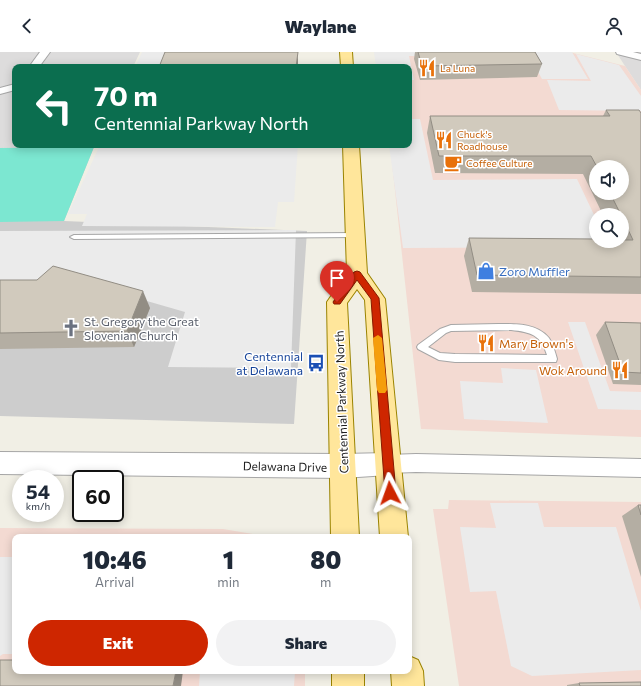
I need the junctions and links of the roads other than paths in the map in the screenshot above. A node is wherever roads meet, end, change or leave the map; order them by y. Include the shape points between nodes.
1 (45, 52) edge
2 (346, 52) edge
3 (621, 52) edge
4 (641, 57) edge
5 (36, 64) edge
6 (347, 64) edge
7 (12, 89) edge
8 (0, 91) edge
9 (350, 148) edge
10 (355, 235) junction
11 (74, 237) dead end
12 (357, 274) junction
13 (553, 359) joint
14 (0, 463) edge
15 (388, 464) junction
16 (343, 466) junction
17 (641, 468) edge
18 (345, 534) edge
19 (394, 534) edge
20 (348, 674) edge
21 (407, 674) edge
22 (348, 686) edge
23 (408, 686) edge

1 - 5 street
2 - 6 main road
3 - 4 street
7 - 8 street
9 - 10 main road
10 - 11 lane
10 - 12 main road
12 - 15 main road via 375,298
12 - 16 main road, Centennial Parkway North via 337,302
13 - 13 lane via 546,341 534,331 522,327 451,328 421,347 439,356 455,358
14 - 16 street, Delawana Drive
15 - 16 street, Delawana Drive
15 - 17 street, Delawana Drive
15 - 19 main road
16 - 18 main road, Centennial Parkway North
20 - 22 main road
21 - 23 main road

